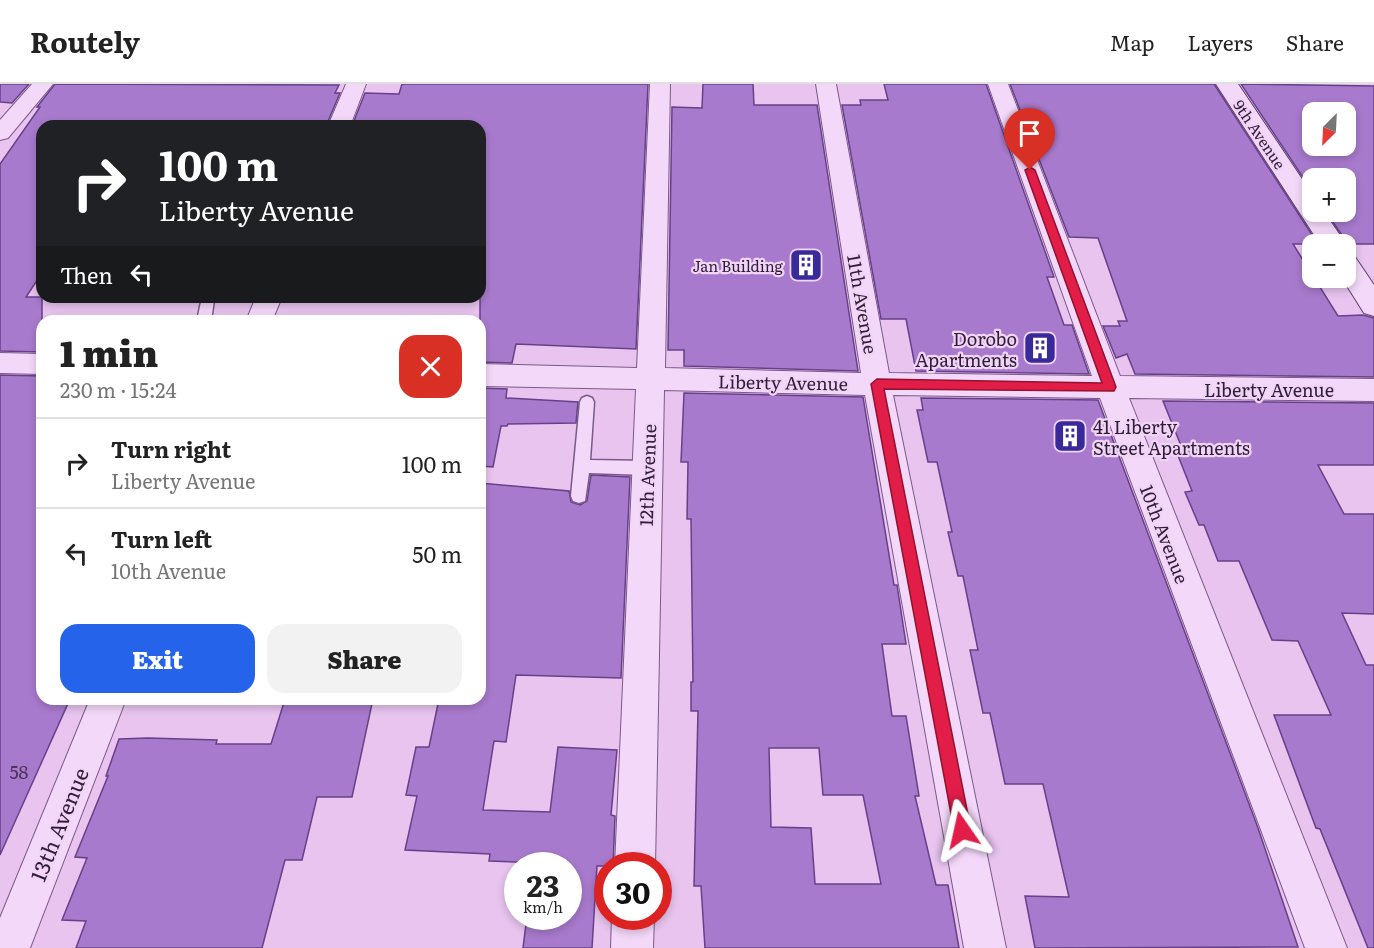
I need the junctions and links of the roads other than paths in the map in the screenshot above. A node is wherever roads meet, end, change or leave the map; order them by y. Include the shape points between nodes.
1 (43, 84) edge
2 (356, 84) edge
3 (660, 84) edge
4 (826, 84) edge
5 (998, 84) edge
6 (1227, 84) edge
7 (341, 120) edge
8 (0, 133) edge
9 (1326, 234) edge
10 (1356, 278) edge
11 (1374, 306) edge
12 (0, 363) edge
13 (36, 364) edge
14 (486, 375) edge
15 (650, 379) junction
16 (877, 384) junction
17 (1110, 387) junction
18 (1374, 390) edge
19 (587, 402) dead end
20 (582, 466) junction
21 (647, 468) junction
22 (579, 496) dead end
23 (106, 705) edge
24 (635, 852) edge
25 (633, 930) edge
26 (9, 948) edge
27 (632, 948) edge
28 (985, 948) edge
29 (1326, 948) edge

1 - 8 street
2 - 7 street
3 - 15 street, 12th Avenue
4 - 16 street, 11th Avenue
5 - 17 street, 10th Avenue
6 - 9 street, 9th Avenue
10 - 11 street
12 - 13 street
14 - 15 street, Liberty Avenue
15 - 16 street, Liberty Avenue
15 - 21 street, 12th Avenue
16 - 17 street, Liberty Avenue
16 - 28 street, 11th Avenue
17 - 18 street, Liberty Avenue
17 - 29 street, 10th Avenue
19 - 20 lane
20 - 21 lane
20 - 22 lane
21 - 24 street, 12th Avenue
23 - 26 street, 13th Avenue
25 - 27 street

